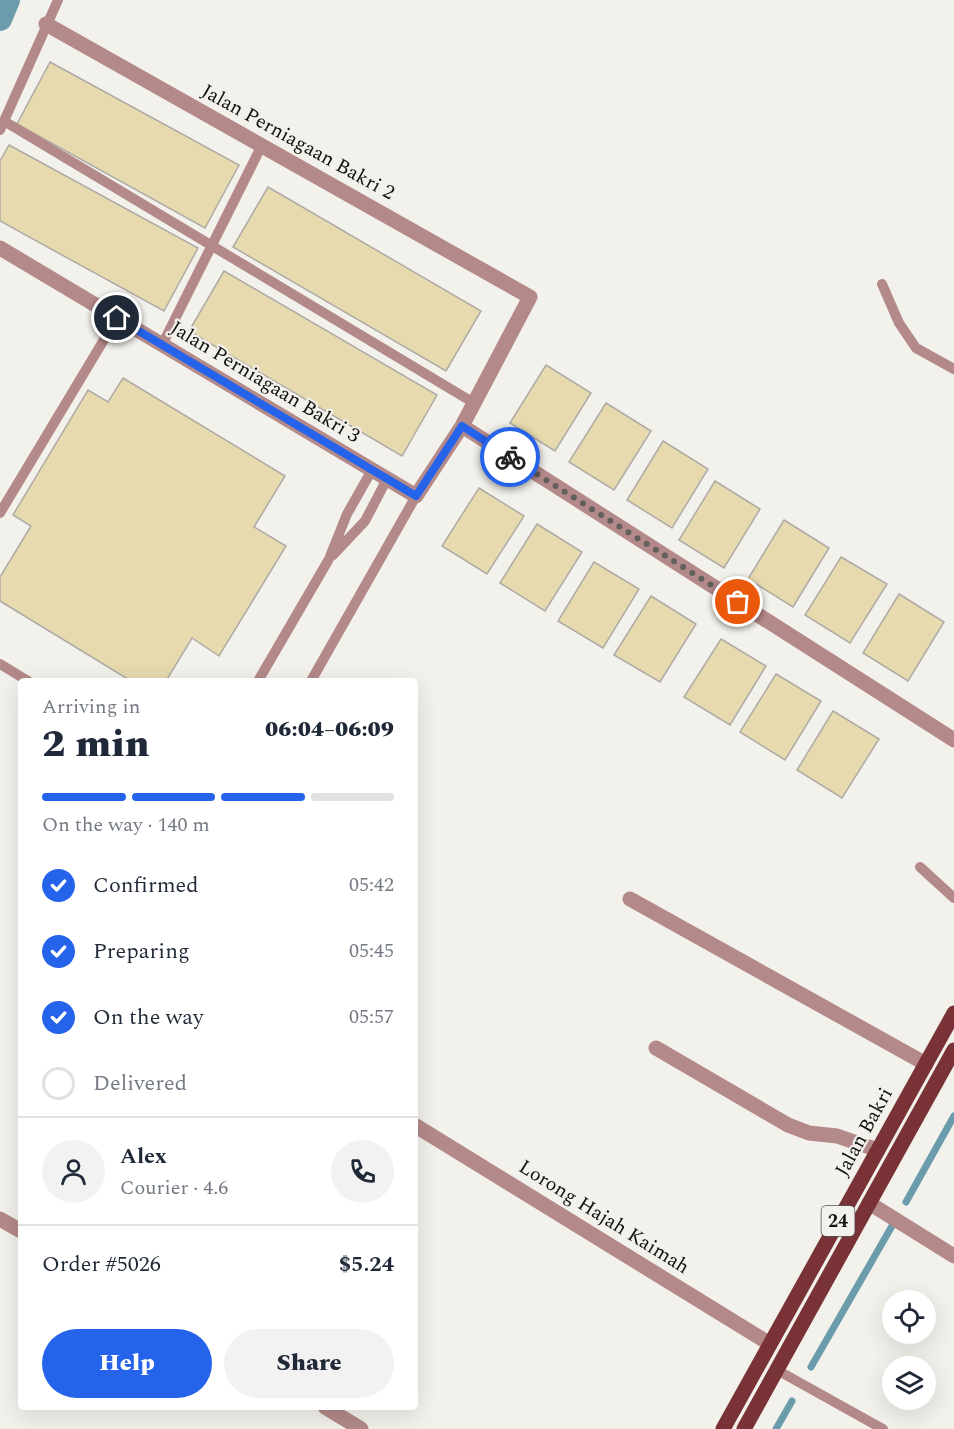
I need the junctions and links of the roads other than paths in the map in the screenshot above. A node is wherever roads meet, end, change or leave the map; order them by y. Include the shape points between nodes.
1 (57, 0) edge
2 (46, 24) junction
3 (2, 126) edge
4 (262, 146) junction
5 (212, 246) junction
6 (0, 248) edge
7 (882, 284) dead end
8 (117, 318) junction
9 (162, 345) junction
10 (954, 369) edge
11 (474, 403) junction
12 (462, 426) junction
13 (372, 470) junction
14 (387, 478) junction
15 (416, 496) junction
16 (0, 513) edge
17 (329, 559) junction
18 (0, 664) edge
19 (23, 678) edge
20 (260, 678) edge
21 (313, 678) edge
22 (954, 740) edge
23 (920, 867) dead end
24 (954, 898) edge
25 (630, 899) dead end
26 (954, 1013) edge
27 (656, 1048) dead end
28 (954, 1050) edge
29 (926, 1064) junction
30 (418, 1127) edge
31 (878, 1150) junction
32 (869, 1203) junction
33 (0, 1219) edge
34 (18, 1230) edge
35 (954, 1256) edge
36 (770, 1344) junction
37 (777, 1370) junction
38 (330, 1410) edge
39 (361, 1429) edge
40 (723, 1429) edge
41 (744, 1429) edge
42 (883, 1429) edge

1 - 2 lane
2 - 3 lane
2 - 4 street, Jalan Perniagaan Bakri 2
3 - 5 lane
4 - 5 lane
4 - 11 street, Jalan Perniagaan Bakri 2 via 530,297
5 - 9 lane
5 - 11 lane
6 - 8 street, Jalan Perniagaan Bakri 3
7 - 10 lane via 899,323 916,348
8 - 9 street, Jalan Perniagaan Bakri 3
8 - 16 lane
9 - 13 street, Jalan Perniagaan Bakri 3
11 - 12 street
12 - 15 street
12 - 22 street
13 - 14 street, Jalan Perniagaan Bakri 3
13 - 17 lane via 347,513
14 - 15 street, Jalan Perniagaan Bakri 3
14 - 17 lane via 365,521
15 - 21 lane
17 - 20 lane
18 - 19 lane
23 - 24 lane
25 - 29 street
26 - 29 main road, Jalan Bakri / 24
27 - 31 street via 788,1125
28 - 32 main road, Jalan Bakri / 24
29 - 31 main road, Jalan Bakri / 24
30 - 36 street, Lorong Hajah Kaimah
31 - 36 main road, Jalan Bakri / 24
32 - 35 street
32 - 37 main road, Jalan Bakri / 24
33 - 34 street
36 - 40 main road, Jalan Bakri / 24
37 - 41 main road, Jalan Bakri / 24
37 - 42 lane
38 - 39 street

